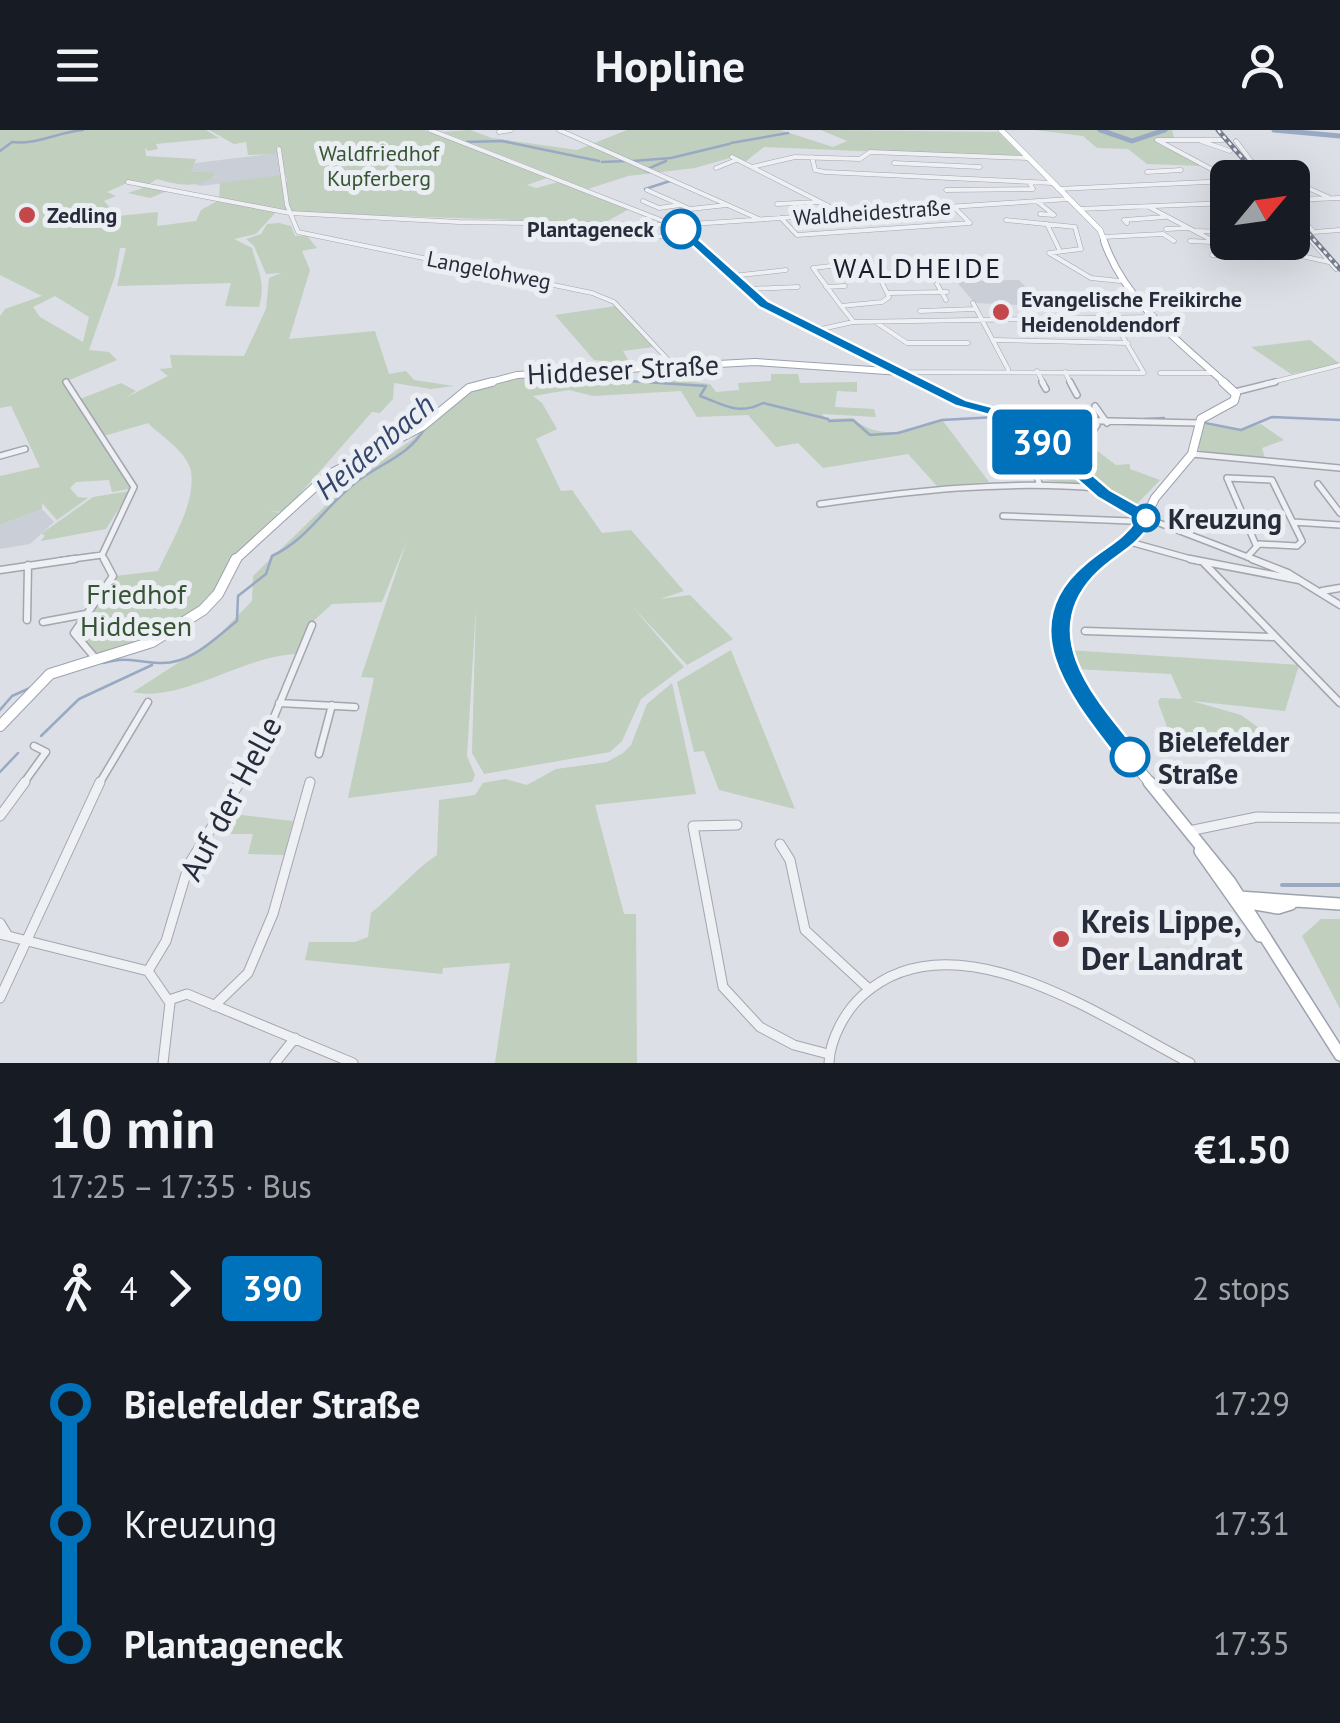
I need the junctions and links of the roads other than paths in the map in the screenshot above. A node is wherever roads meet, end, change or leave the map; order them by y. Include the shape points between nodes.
1 (430, 130) edge
2 (510, 130) edge
3 (560, 130) edge
4 (1001, 130) edge
5 (499, 132) edge
6 (1200, 140) junction
7 (1224, 140) dead end
8 (1236, 141) dead end
9 (279, 149) dead end
10 (1230, 151) dead end
11 (894, 152) junction
12 (942, 154) junction
13 (812, 157) junction
14 (1028, 158) junction
15 (1250, 160) edge
16 (894, 162) junction
17 (951, 165) junction
18 (752, 167) junction
19 (980, 167) dead end
20 (716, 168) dead end
21 (1210, 169) edge
22 (1181, 170) dead end
23 (1168, 171) junction
24 (1147, 172) dead end
25 (895, 175) junction
26 (1210, 181) edge
27 (128, 182) dead end
28 (1028, 182) junction
29 (1052, 182) junction
30 (1186, 183) junction
31 (1058, 188) junction
32 (1310, 189) edge
33 (647, 190) dead end
34 (946, 190) dead end
35 (1340, 198) edge
36 (1069, 199) junction
37 (1331, 199) junction
38 (1310, 200) edge
39 (644, 201) dead end
40 (1037, 201) junction
41 (820, 202) junction
42 (1210, 202) edge
43 (728, 204) junction
44 (777, 204) dead end
45 (867, 204) dead end
46 (681, 205) junction
47 (953, 206) junction
48 (1148, 206) junction
49 (1080, 209) junction
50 (878, 211) junction
51 (290, 213) junction
52 (843, 214) junction
53 (1040, 214) dead end
54 (1167, 216) junction
55 (780, 218) junction
56 (759, 219) junction
57 (1006, 220) dead end
58 (1128, 223) dead end
59 (1047, 224) junction
60 (674, 225) junction
61 (1310, 228) edge
62 (1166, 229) dead end
63 (1191, 230) junction
64 (1340, 230) edge
65 (1210, 231) edge
66 (688, 236) junction
67 (624, 237) dead end
68 (1104, 237) junction
69 (1310, 239) edge
70 (1210, 240) edge
71 (1174, 241) dead end
72 (1190, 241) dead end
73 (1210, 242) edge
74 (1060, 251) junction
75 (1310, 258) edge
76 (1329, 262) junction
77 (1336, 269) dead end
78 (786, 270) dead end
79 (731, 276) junction
80 (1120, 281) junction
81 (937, 284) dead end
82 (845, 286) dead end
83 (798, 287) dead end
84 (825, 287) junction
85 (744, 289) junction
86 (906, 292) junction
87 (923, 292) junction
88 (944, 292) junction
89 (888, 293) junction
90 (910, 300) dead end
91 (927, 300) dead end
92 (946, 300) dead end
93 (841, 306) junction
94 (920, 312) dead end
95 (1153, 316) junction
96 (1112, 318) junction
97 (986, 321) junction
98 (853, 322) junction
99 (876, 322) junction
100 (816, 330) junction
101 (994, 340) junction
102 (968, 343) dead end
103 (1128, 344) junction
104 (673, 365) junction
105 (1340, 365) edge
106 (1008, 369) junction
107 (1036, 370) junction
108 (1064, 370) junction
109 (901, 372) junction
110 (1160, 373) dead end
111 (1212, 373) junction
112 (66, 382) dead end
113 (1046, 389) dead end
114 (1234, 392) junction
115 (1077, 395) dead end
116 (1095, 406) dead end
117 (1014, 417) junction
118 (1062, 418) junction
119 (1104, 422) junction
120 (1198, 423) junction
121 (1066, 432) junction
122 (1032, 433) junction
123 (1040, 441) junction
124 (24, 449) dead end
125 (1069, 449) junction
126 (1054, 450) junction
127 (1192, 454) junction
128 (0, 456) edge
129 (1340, 468) edge
130 (1039, 483) junction
131 (1318, 484) dead end
132 (1098, 488) junction
133 (820, 504) dead end
134 (1340, 513) edge
135 (1002, 516) dead end
136 (1144, 522) junction
137 (1293, 522) junction
138 (1340, 525) edge
139 (1130, 542) junction
140 (1256, 545) junction
141 (102, 554) junction
142 (1247, 556) junction
143 (1204, 563) junction
144 (28, 565) junction
145 (0, 570) edge
146 (1301, 579) junction
147 (1340, 588) edge
148 (1321, 591) junction
149 (1340, 605) edge
150 (86, 614) junction
151 (26, 620) dead end
152 (43, 622) dead end
153 (312, 625) dead end
154 (1084, 631) dead end
155 (1274, 637) junction
156 (96, 658) junction
157 (148, 702) dead end
158 (1340, 702) edge
159 (279, 704) junction
160 (332, 705) junction
161 (355, 707) dead end
162 (0, 726) edge
163 (34, 746) dead end
164 (320, 754) dead end
165 (310, 782) dead end
166 (0, 816) edge
167 (1340, 818) edge
168 (737, 825) dead end
169 (1190, 834) junction
170 (780, 844) dead end
171 (1238, 899) junction
172 (1295, 903) junction
173 (1340, 904) edge
174 (1278, 908) junction
175 (0, 923) edge
176 (4, 935) edge
177 (1266, 937) junction
178 (30, 942) junction
179 (1280, 959) junction
180 (148, 971) junction
181 (869, 990) junction
182 (0, 998) edge
183 (172, 999) junction
184 (214, 1006) junction
185 (295, 1038) junction
186 (1340, 1054) edge
187 (829, 1058) edge
188 (163, 1063) edge
189 (275, 1063) edge
190 (353, 1063) edge
191 (1190, 1063) edge

1 - 60 street
2 - 5 street
3 - 43 street
4 - 14 main road
6 - 7 street
6 - 10 street
6 - 21 street via 1157,140
8 - 15 street
9 - 51 street
11 - 12 street
11 - 13 street
11 - 16 street
12 - 14 street
12 - 17 street
13 - 18 street
13 - 25 street via 821,172
14 - 29 main road
16 - 17 street
16 - 25 street
17 - 19 street
18 - 20 street via 735,158
18 - 41 street
22 - 23 street
23 - 24 street
23 - 30 street
25 - 28 street
26 - 30 street
27 - 51 street, Waldheidestraße
28 - 29 street
28 - 34 street via 1033,190
29 - 31 main road
30 - 31 street
31 - 36 main road
32 - 37 street
33 - 46 street
35 - 37 street
36 - 40 street, Waldheidestraße
36 - 49 main road
37 - 38 street
39 - 46 street via 658,208
40 - 47 street, Waldheidestraße
40 - 53 street via 1054,215
41 - 44 street
41 - 52 street
42 - 48 street
43 - 46 street
43 - 56 street
45 - 50 street
47 - 50 street, Waldheidestraße
47 - 55 street via 970,224 796,234
48 - 49 street
48 - 54 street
49 - 68 main road
50 - 52 street, Waldheidestraße
51 - 60 street, Waldheidestraße
51 - 104 street, Langelohweg via 302,234 592,293 614,302
52 - 55 street, Waldheidestraße
54 - 58 street
54 - 63 street
55 - 56 street, Waldheidestraße
56 - 60 street, Waldheidestraße
57 - 59 street
59 - 74 street
59 - 74 street via 1074,227 1082,249
60 - 66 street
61 - 64 street
62 - 63 street
63 - 65 street
63 - 70 street
66 - 67 street
66 - 79 street
68 - 71 street via 1163,234
68 - 80 main road
69 - 76 street
72 - 73 street
74 - 80 street via 1049,253 1091,278
75 - 76 street
76 - 77 street
78 - 79 street
79 - 85 street
80 - 95 main road
81 - 88 street
82 - 84 street
83 - 85 street
84 - 89 street via 816,266 864,263 874,266
84 - 93 street
85 - 100 street
86 - 87 street
86 - 89 street
86 - 90 street
87 - 88 street
87 - 91 street
88 - 92 street
89 - 93 street via 882,302
93 - 98 street
94 - 97 street via 975,306
95 - 96 street
95 - 111 main road
96 - 97 street
96 - 103 street
97 - 99 street
97 - 101 street
98 - 99 street
98 - 100 street
99 - 102 street via 904,344
100 - 109 street
101 - 103 street
101 - 106 street
103 - 108 street via 1144,372
104 - 109 main road, Hiddeser Straße via 755,362
104 - 156 main road, Hiddeser Straße via 540,372 470,388 423,426 314,486 229,567 203,610 152,642
105 - 114 street
106 - 107 street
106 - 109 street
107 - 108 street
107 - 113 street
108 - 115 street
109 - 117 main road, Hiddeser Straße via 961,403
110 - 111 street
111 - 114 main road
112 - 141 street via 134,487
114 - 120 main road via 1234,401
116 - 119 street
117 - 118 street
117 - 122 main road
118 - 119 street
118 - 121 street
119 - 120 street
119 - 125 street
120 - 127 main road
121 - 122 street
121 - 125 street
122 - 123 main road
123 - 126 main road
123 - 130 street via 1028,451
124 - 128 street
125 - 126 street
126 - 132 main road
127 - 129 street
127 - 136 main road via 1156,496
130 - 132 street
130 - 133 street via 958,485
131 - 134 street
132 - 136 main road
135 - 136 street
136 - 139 main road
136 - 142 street
137 - 138 street
137 - 140 street via 1298,546
137 - 140 street via 1272,480 1227,478
139 - 143 street
139 - 169 main road via 1090,568 1071,592 1060,642 1084,701
140 - 142 street
141 - 144 street
141 - 150 street via 113,576
142 - 146 street
143 - 146 street
143 - 155 street
144 - 145 street
144 - 151 street
146 - 148 street
147 - 148 street
148 - 149 street
150 - 152 street
150 - 156 street via 74,633
153 - 159 street, Auf der Helle
154 - 155 street
155 - 158 street
156 - 162 main road, Hiddeser Straße via 36,686
157 - 178 street via 92,794
159 - 160 street
159 - 180 street, Auf der Helle via 262,746 190,864 166,942
160 - 161 street
160 - 164 street
163 - 166 street via 46,752
165 - 184 street via 273,914 248,972
167 - 169 street via 1258,818
168 - 187 street via 693,826 717,973 733,1004 753,1023
169 - 171 main road
170 - 181 street via 806,930
171 - 172 main road
171 - 174 main road
171 - 177 main road
171 - 179 main road
172 - 173 main road
172 - 174 main road
174 - 177 main road
175 - 176 street
176 - 178 street
177 - 179 main road
178 - 180 street
178 - 182 street
179 - 186 main road
180 - 183 street
181 - 187 street via 845,1014
181 - 191 street via 918,968 996,968 1054,990
183 - 184 street via 187,994
183 - 188 street
184 - 185 street
185 - 189 street
185 - 190 street

